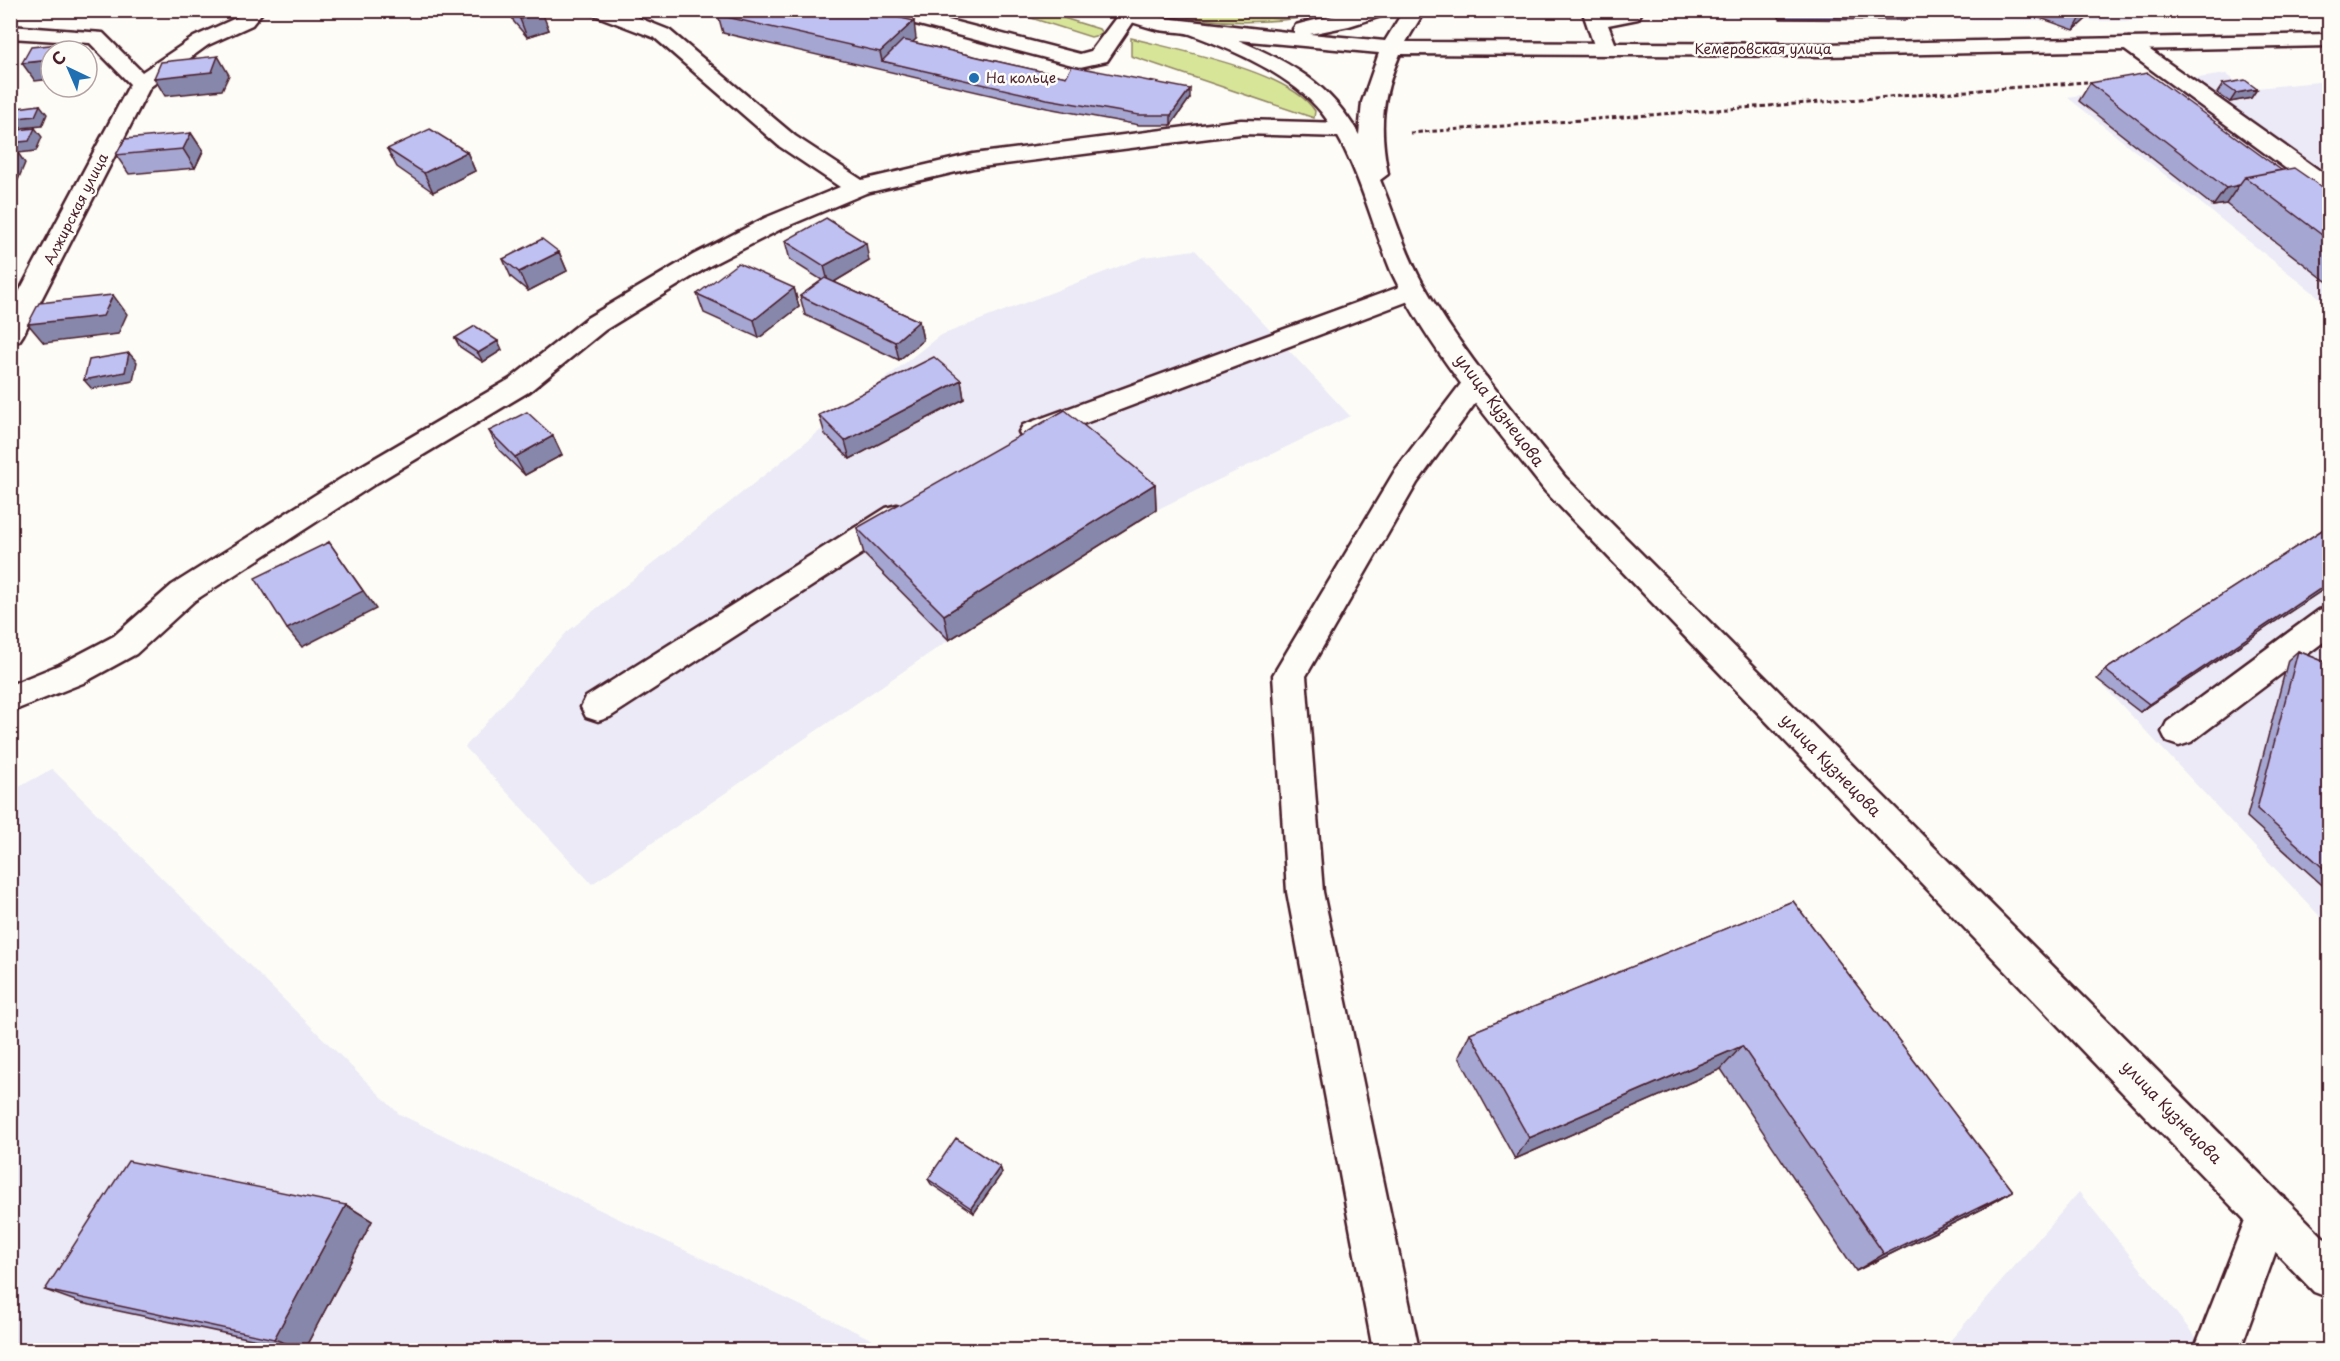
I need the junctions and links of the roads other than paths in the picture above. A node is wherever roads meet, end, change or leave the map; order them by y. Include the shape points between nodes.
1 (254, 10) edge
2 (599, 10) edge
3 (884, 10) edge
4 (1380, 10) edge
5 (1415, 10) edge
6 (1633, 10) edge
7 (1121, 13) edge
8 (1594, 16) edge
9 (1198, 30) junction
10 (10, 32) edge
11 (2330, 40) edge
12 (2129, 44) junction
13 (1390, 48) junction
14 (1606, 48) junction
15 (141, 83) junction
16 (1358, 134) junction
17 (2330, 167) edge
18 (2304, 171) junction
19 (858, 188) junction
20 (2330, 190) edge
21 (1413, 290) junction
22 (10, 335) edge
23 (1476, 383) junction
24 (1012, 442) edge
25 (921, 500) edge
26 (2326, 626) edge
27 (10, 699) edge
28 (598, 707) dead end
29 (2179, 732) dead end
30 (2269, 1212) junction
31 (2330, 1276) edge
32 (1396, 1350) edge
33 (2217, 1350) edge

1 - 15 main road via 245,21 201,41
2 - 19 main road via 662,34 787,141
3 - 7 main road via 1080,61 1099,56
4 - 9 main road via 1342,22 1274,32
5 - 13 main road
6 - 8 main road via 1631,15
7 - 9 main road
8 - 14 main road
9 - 13 main road, Кемеровская улица
9 - 16 main road via 1307,85
10 - 15 main road via 96,37
11 - 12 main road, Кемеровская улица
12 - 14 main road, Кемеровская улица via 1824,50
12 - 18 main road
13 - 14 main road, Кемеровская улица
13 - 16 main road
15 - 22 main road, Алжирская улица
16 - 19 main road via 1241,127 973,161
16 - 21 main road, улица Кузнецова via 1399,264
17 - 18 main road
18 - 20 main road
19 - 27 main road via 774,223 596,324 520,385 368,475 183,593 125,645 71,674
21 - 23 main road, улица Кузнецова
21 - 24 main road
23 - 30 main road, улица Кузнецова via 1555,484
23 - 32 main road via 1406,476 1289,675 1305,892
25 - 28 main road
26 - 29 main road
30 - 31 main road, улица Кузнецова
30 - 33 main road

